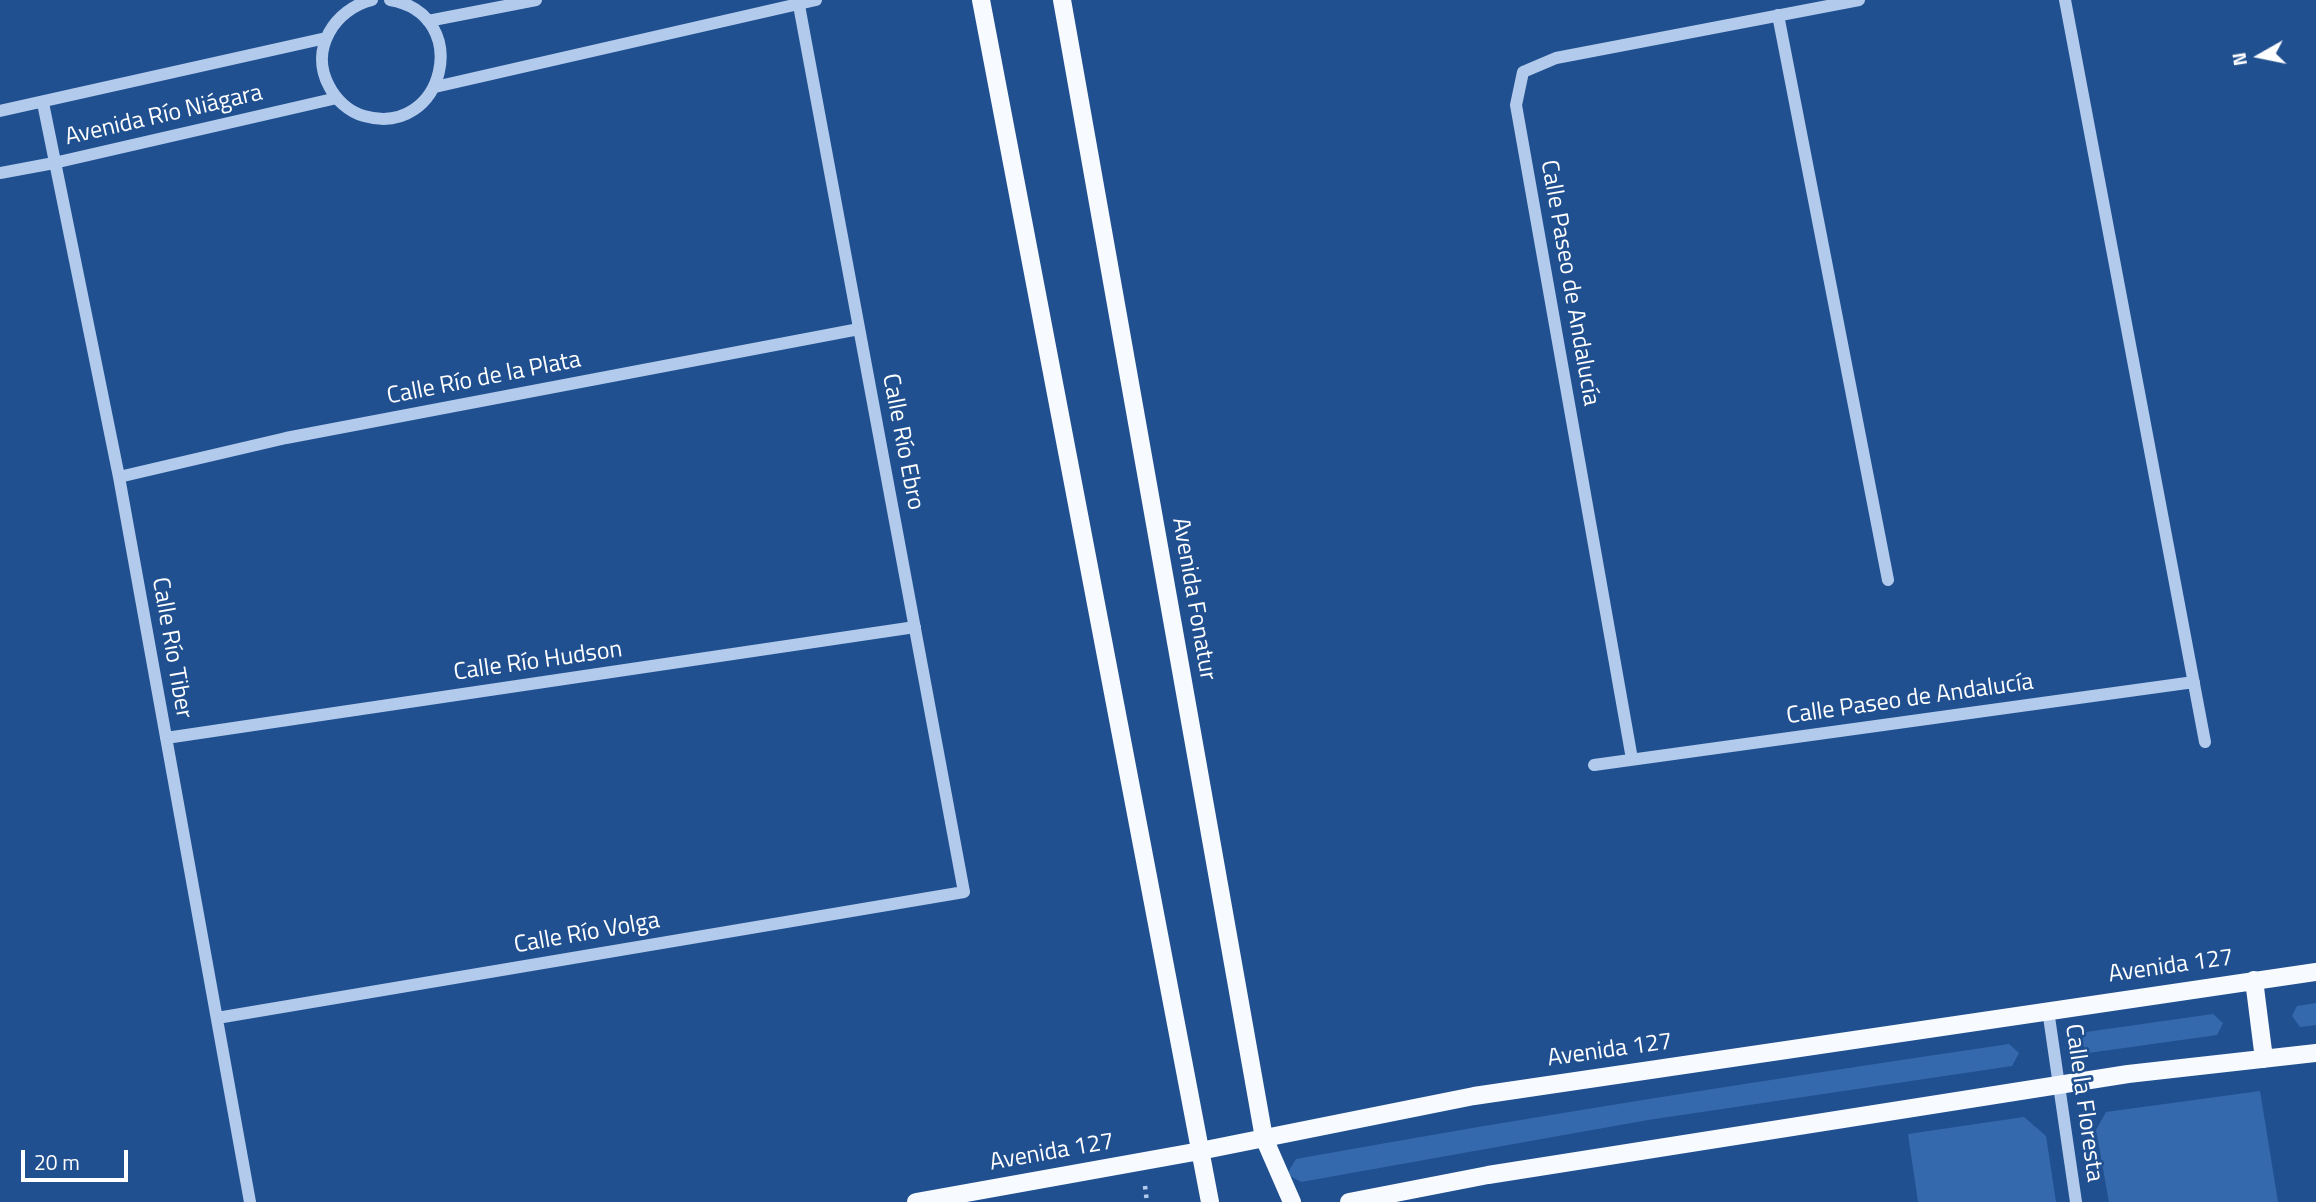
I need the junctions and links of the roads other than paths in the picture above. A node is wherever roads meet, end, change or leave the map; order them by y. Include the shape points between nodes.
1 (372, 0) edge
2 (390, 0) edge
3 (537, 0) edge
4 (817, 0) edge
5 (981, 0) edge
6 (1062, 0) edge
7 (1858, 0) edge
8 (2065, 0) edge
9 (798, 2) edge
10 (349, 4) edge
11 (1778, 15) junction
12 (428, 21) junction
13 (326, 38) junction
14 (435, 87) junction
15 (337, 98) junction
16 (43, 103) junction
17 (0, 111) edge
18 (54, 163) junction
19 (0, 173) edge
20 (859, 329) junction
21 (119, 477) junction
22 (1888, 580) dead end
23 (915, 627) junction
24 (2194, 682) junction
25 (166, 738) junction
26 (2205, 742) dead end
27 (1632, 759) junction
28 (1594, 765) dead end
29 (964, 892) joint
30 (2316, 972) edge
31 (2254, 981) junction
32 (2048, 1010) junction
33 (217, 1018) junction
34 (2316, 1053) edge
35 (2264, 1059) junction
36 (2059, 1085) junction
37 (1264, 1138) junction
38 (1200, 1151) junction
39 (250, 1202) edge
40 (916, 1202) edge
41 (1210, 1202) edge
42 (1292, 1202) edge
43 (1349, 1202) edge
44 (2076, 1202) edge

1 - 10 street
2 - 12 street via 410,6
3 - 12 street
4 - 9 street
5 - 38 main road
6 - 37 main road, Avenida Fonatur
7 - 11 street, Calle Paseo de Andalucía
8 - 24 street
9 - 14 street
9 - 20 street, Calle Río Ebro
10 - 13 street
11 - 22 street
11 - 27 street, Calle Paseo de Andalucía via 1556,58 1523,72 1516,105
12 - 14 street via 442,56
13 - 15 street via 323,70
13 - 16 street, Avenida Río Niágara
14 - 15 street via 419,106 390,119 358,114
15 - 18 street, Avenida Río Niágara
16 - 17 street, Avenida Río Niágara
16 - 18 street, Calle Río Tiber
18 - 19 street, Avenida Río Niágara
18 - 21 street, Calle Río Tiber
20 - 21 street, Calle Río de la Plata via 286,438
20 - 23 street, Calle Río Ebro
21 - 25 street, Calle Río Tiber
23 - 25 street, Calle Río Hudson
23 - 29 street, Calle Río Ebro
24 - 26 street
24 - 27 street, Calle Paseo de Andalucía
25 - 33 street, Calle Río Tiber
27 - 28 street, Calle Paseo de Andalucía
29 - 33 street, Calle Río Volga
30 - 31 main road, Avenida 127
31 - 32 main road, Avenida 127
31 - 35 main road
32 - 36 street, Calle la Floresta
32 - 37 main road, Avenida 127 via 1474,1096
33 - 39 street, Calle Río Tiber
34 - 35 main road
35 - 36 main road
36 - 43 main road via 1488,1175
36 - 44 street, Calle la Floresta
37 - 38 main road, Avenida 127
37 - 42 main road, Avenida Fonatur
38 - 40 main road, Avenida 127
38 - 41 main road

